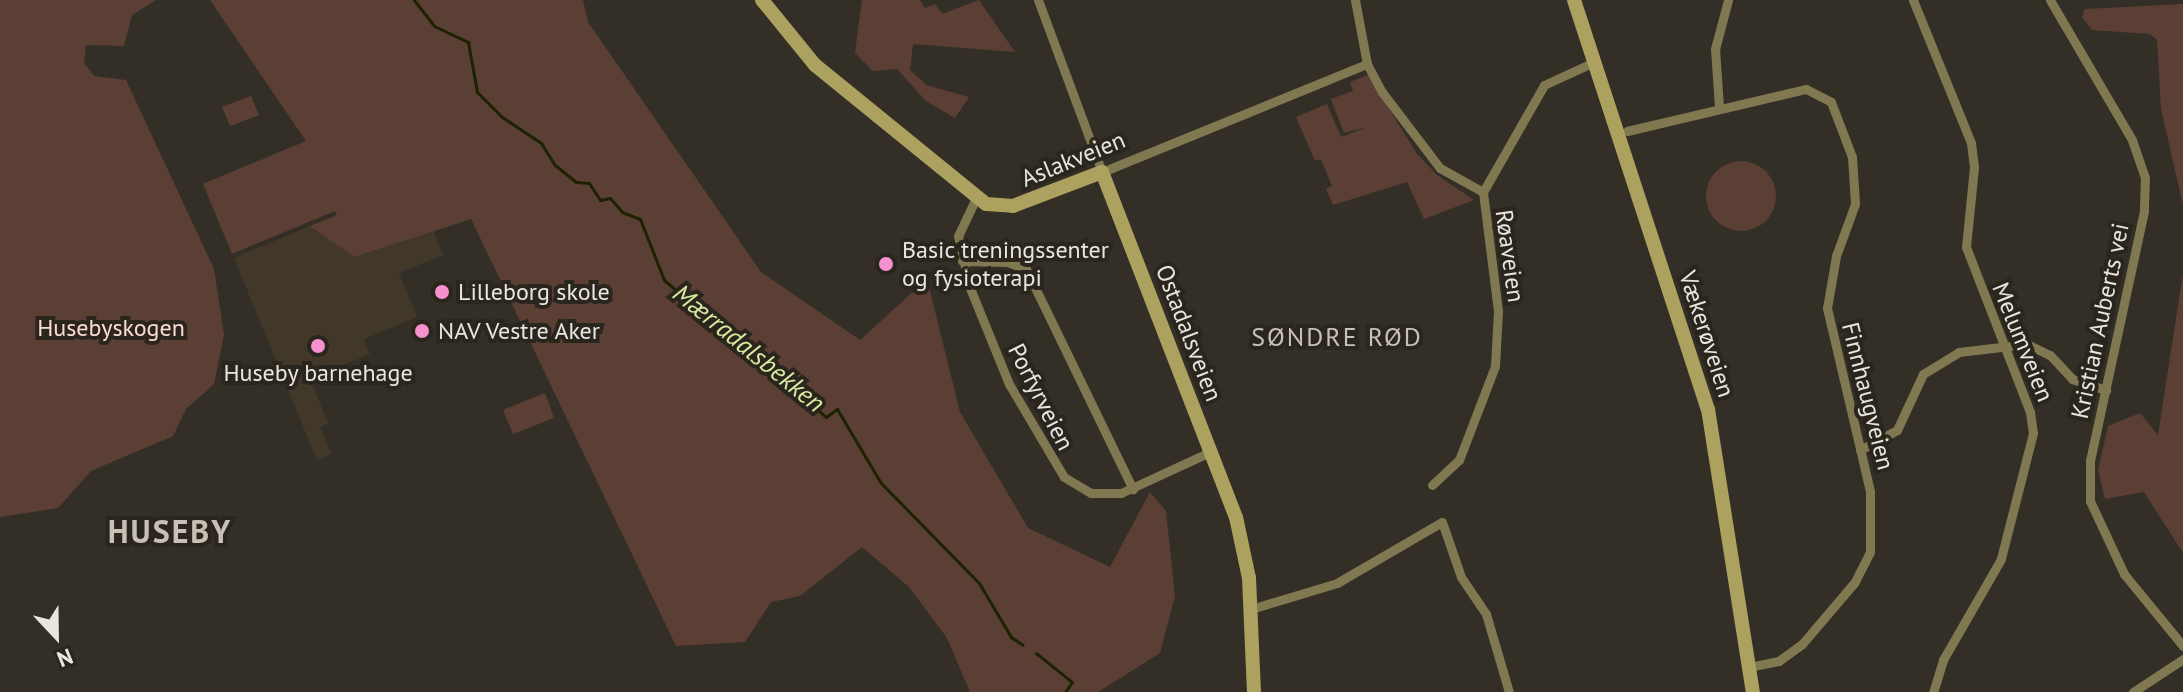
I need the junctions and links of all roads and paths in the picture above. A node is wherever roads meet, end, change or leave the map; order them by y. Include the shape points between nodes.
1 (762, 0) edge
2 (1038, 0) edge
3 (1355, 0) edge
4 (1574, 0) edge
5 (1728, 0) edge
6 (1913, 0) edge
7 (2050, 0) edge
8 (1594, 62) junction
9 (1367, 64) junction
10 (1719, 107) junction
11 (1627, 131) dead end
12 (1102, 172) junction
13 (1483, 192) junction
14 (976, 198) junction
15 (962, 261) junction
16 (2003, 345) junction
17 (2106, 390) junction
18 (1860, 450) junction
19 (1212, 451) junction
20 (1432, 485) dead end
21 (1133, 489) junction
22 (1251, 609) junction
23 (2183, 646) edge
24 (2183, 659) edge
25 (1748, 667) junction
26 (1254, 692) edge
27 (1509, 692) edge
28 (1753, 692) edge
29 (1933, 692) edge
30 (2133, 692) edge

1 - 14 street, Aslakveien via 815,65
2 - 12 street, Ostadalsveien
3 - 9 street
4 - 8 street, Vækerøveien
5 - 10 street via 1715,49
6 - 16 street, Melumveien via 1971,143 1974,167 1966,247
7 - 17 street, Kristian Auberts vei via 2132,140 2145,177 2144,211
8 - 13 street, Røaveien via 1544,85
8 - 25 street, Vækerøveien via 1706,398
9 - 12 street, Aslakveien
9 - 13 street via 1424,151 1460,181
10 - 11 street, Finnhaugveien
10 - 18 street, Finnhaugveien via 1806,89 1826,97 1838,118 1852,157 1856,191 1827,308
12 - 14 street, Aslakveien via 1013,206 995,207
12 - 19 street, Ostadalsveien
13 - 20 street, Røaveien via 1498,311 1495,366 1459,460
14 - 15 street, Porfyrveien via 959,228
15 - 21 street, Porfyrveien via 1007,262 1026,269
15 - 21 street, Porfyrveien via 1009,384 1054,467 1091,493
16 - 17 street via 2039,348 2072,379
16 - 18 street via 1959,352 1932,366 1897,430
16 - 29 street, Melumveien via 2030,412 2030,454 2001,559 1943,660
17 - 23 street, Kristian Auberts vei via 2090,460 2093,512 2124,574
18 - 25 street, Finnhaugveien via 1874,513 1863,569 1791,654
19 - 21 street, Porfyrveien
19 - 22 street, Ostadalsveien via 1240,531
22 - 26 street, Ostadalsveien
22 - 27 street via 1346,579 1442,522 1461,577 1486,614
24 - 30 street
25 - 28 street, Vækerøveien

